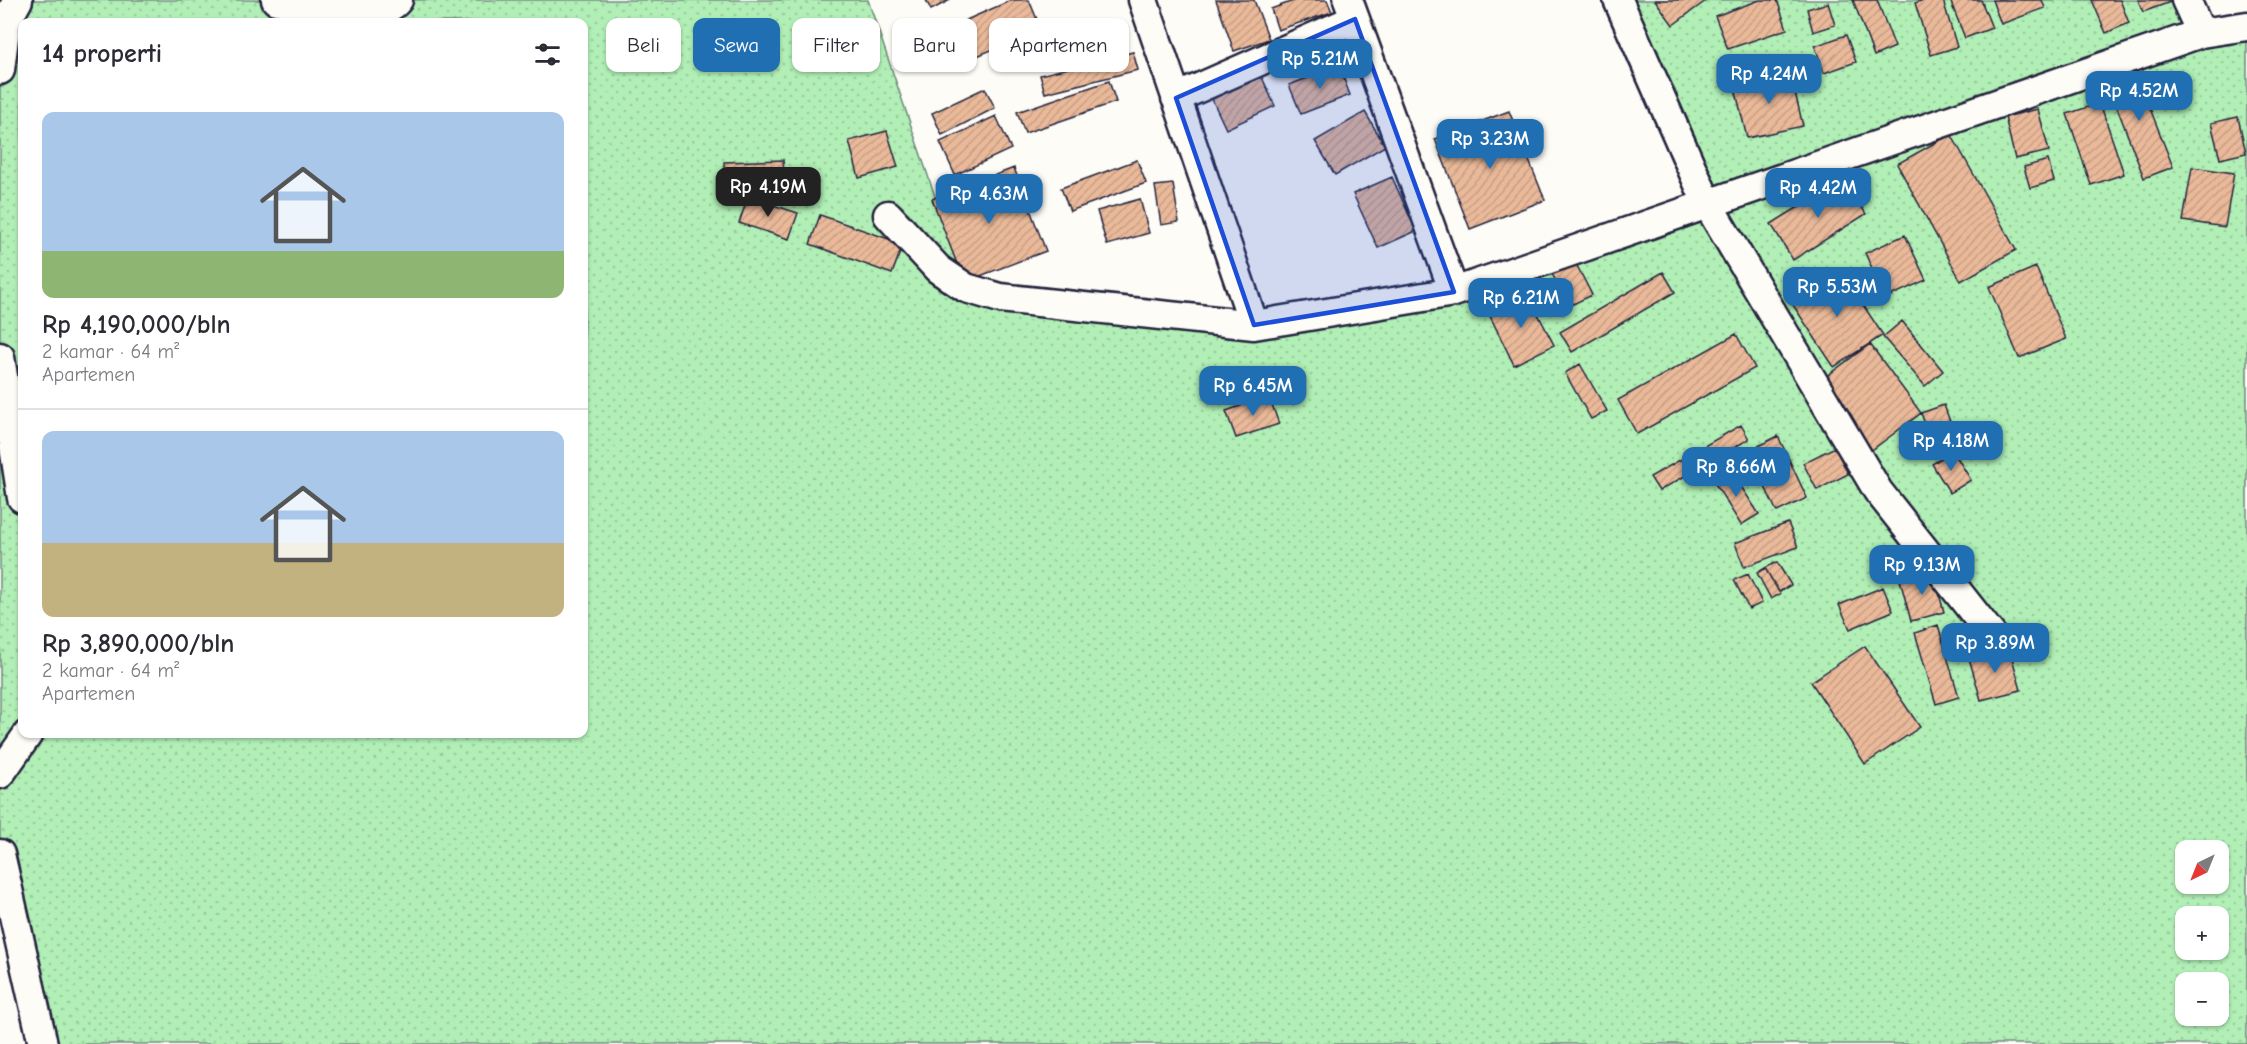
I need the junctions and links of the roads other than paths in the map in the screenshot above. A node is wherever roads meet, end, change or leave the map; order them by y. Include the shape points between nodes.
1 (18, 0) edge
2 (276, 0) edge
3 (398, 0) edge
4 (1143, 0) edge
5 (1618, 0) edge
6 (2186, 0) edge
7 (1352, 9) edge
8 (2247, 26) edge
9 (2201, 33) junction
10 (0, 70) edge
11 (1176, 98) junction
12 (1707, 203) junction
13 (888, 215) dead end
14 (1454, 292) junction
15 (1254, 325) junction
16 (0, 357) edge
17 (18, 472) edge
18 (1998, 643) dead end
19 (25, 738) edge
20 (0, 774) edge
21 (0, 854) edge
22 (43, 1044) edge

1 - 10 street via 6,22
2 - 3 street via 373,13 394,6
4 - 11 street
5 - 12 street
6 - 9 street
7 - 11 street
7 - 14 street
8 - 9 street
9 - 12 street
11 - 15 street
12 - 14 street
12 - 18 street via 1878,491
13 - 15 street via 938,269 966,288 1000,298
14 - 15 street
16 - 17 street
19 - 20 street
21 - 22 street

